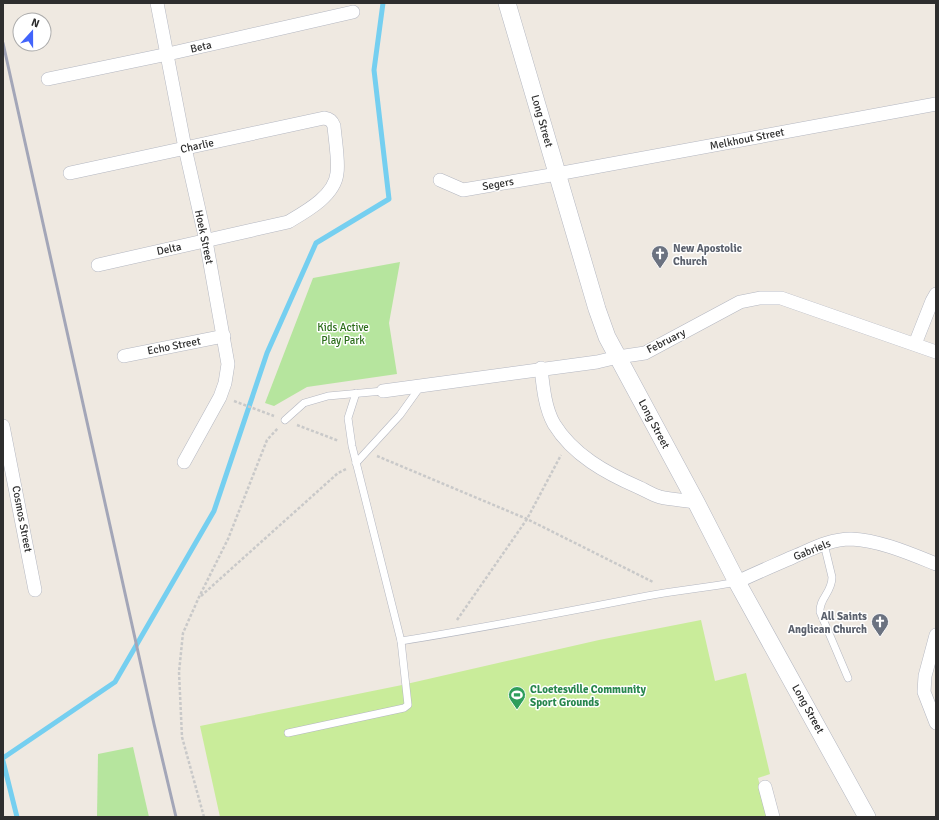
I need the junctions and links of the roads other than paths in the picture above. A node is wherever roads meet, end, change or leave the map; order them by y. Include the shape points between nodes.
1 (157, 3) edge
2 (508, 3) edge
3 (353, 12) dead end
4 (168, 54) junction
5 (48, 79) dead end
6 (936, 104) edge
7 (324, 118) joint
8 (185, 148) junction
9 (70, 173) dead end
10 (557, 174) junction
11 (440, 180) dead end
12 (206, 241) junction
13 (98, 265) dead end
14 (936, 294) edge
15 (224, 336) junction
16 (915, 344) junction
17 (936, 352) edge
18 (124, 356) dead end
19 (618, 357) junction
20 (541, 368) junction
21 (421, 385) junction
22 (383, 391) joint
23 (356, 394) junction
24 (285, 420) road end
25 (3, 426) edge
26 (184, 462) dead end
27 (356, 463) junction
28 (696, 502) junction
29 (824, 544) junction
30 (936, 564) edge
31 (737, 582) junction
32 (35, 590) dead end
33 (936, 635) edge
34 (401, 641) junction
35 (848, 678) dead end
36 (936, 723) edge
37 (288, 733) dead end
38 (765, 787) dead end
39 (773, 817) edge
40 (867, 817) edge

1 - 4 street, Hoek Street
2 - 10 street, Long Street
3 - 4 street, Beta
4 - 5 street, Beta
4 - 8 street, Hoek Street
6 - 10 street, Melkhout Street
7 - 8 street, Charlie
7 - 12 street, Delta via 329,119 334,126 338,172 332,187 321,200 288,222
8 - 9 street, Charlie
8 - 12 street, Hoek Street
10 - 11 street, Segers via 463,190
10 - 19 street, Long Street via 597,309 607,337
12 - 13 street, Delta
12 - 15 street, Hoek Street
14 - 16 street
15 - 18 street, Echo Street
15 - 26 street, Hoek Street via 228,364 220,397
16 - 17 street, February
16 - 19 street, February via 781,298 760,298 740,302 645,353
19 - 20 street, February
19 - 28 street, Long Street
20 - 21 street, February
20 - 28 street via 546,402 554,424 581,456 626,482 660,497
21 - 22 street, February
21 - 27 lane via 400,415
22 - 23 lane
23 - 24 lane via 328,396 304,403
23 - 27 lane via 348,418
25 - 32 street, Cosmos Street
27 - 34 lane
28 - 31 street, Long Street
29 - 30 street, Gabriels via 852,539 901,550
29 - 31 street, Gabriels
29 - 35 lane via 832,582 821,604 820,612
31 - 34 lane
31 - 40 street, Long Street
33 - 36 street via 926,672 924,692
34 - 37 lane via 407,707
38 - 39 street

